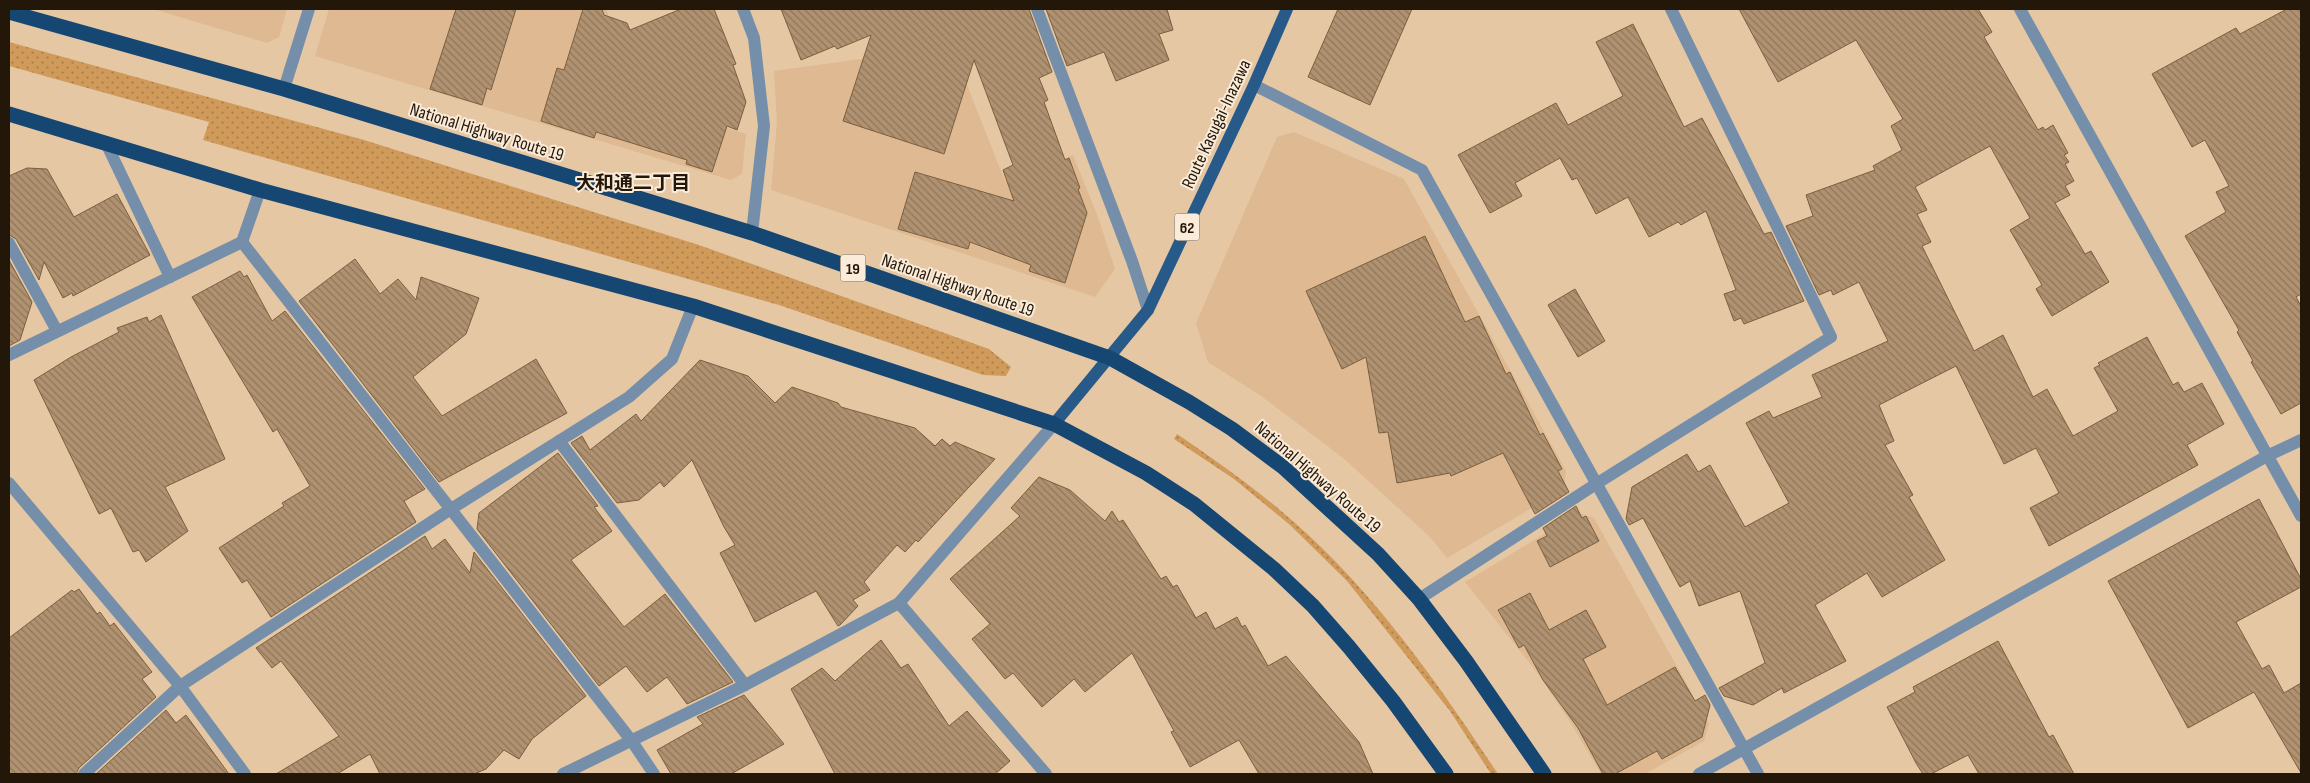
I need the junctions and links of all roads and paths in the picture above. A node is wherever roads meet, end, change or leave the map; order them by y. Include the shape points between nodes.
1 (309, 9) edge
2 (743, 9) edge
3 (1037, 9) edge
4 (1286, 9) edge
5 (1671, 9) edge
6 (2020, 9) edge
7 (9, 12) edge
8 (1254, 85) junction
9 (284, 89) junction
10 (9, 114) edge
11 (106, 143) junction
12 (260, 190) junction
13 (752, 233) junction
14 (242, 242) junction
15 (9, 243) edge
16 (170, 277) junction
17 (693, 306) junction
18 (1148, 310) junction
19 (57, 331) junction
20 (9, 355) edge
21 (1110, 358) junction
22 (1054, 424) junction
23 (2301, 440) edge
24 (559, 441) junction
25 (2267, 456) junction
26 (9, 483) edge
27 (1596, 484) junction
28 (451, 509) junction
29 (2301, 516) edge
30 (1419, 599) junction
31 (899, 603) junction
32 (745, 685) junction
33 (180, 686) junction
34 (631, 740) junction
35 (1744, 748) junction
36 (84, 774) edge
37 (245, 774) edge
38 (563, 774) edge
39 (654, 774) edge
40 (1046, 774) edge
41 (1446, 774) edge
42 (1544, 774) edge
43 (1699, 774) edge
44 (1758, 774) edge

1 - 9 street
2 - 13 street via 754,38 764,126
3 - 18 street
4 - 8 main road, Route Kasugai-Inazawa / 62
5 - 27 street via 1831,337
6 - 25 street
7 - 9 highway, National Highway Route 19 / 19
8 - 18 main road, Route Kasugai-Inazawa / 62
8 - 27 street via 1422,170
9 - 13 highway, National Highway Route 19 / 19
10 - 11 highway
11 - 12 highway
11 - 16 street
12 - 14 street
12 - 17 highway
13 - 21 highway, National Highway Route 19 / 19
14 - 16 street
14 - 28 street
15 - 19 street
16 - 19 street
17 - 22 highway
17 - 24 street via 672,359 629,397
18 - 21 main road, Route Kasugai-Inazawa / 62
19 - 20 street
21 - 22 main road, Route Kasugai-Inazawa / 62
21 - 30 highway, National Highway Route 19 / 19 via 1232,428 1283,467 1372,548
22 - 31 street
22 - 41 highway via 1146,473 1233,534 1274,568 1349,647
23 - 25 street
24 - 28 street
24 - 32 street
25 - 29 street
25 - 35 street
26 - 33 street
27 - 30 street
27 - 35 street
28 - 33 street
28 - 34 street
30 - 42 highway, National Highway Route 19 / 19
31 - 32 street
31 - 40 street
32 - 34 street
33 - 36 street
33 - 37 street
34 - 38 street
34 - 39 street
35 - 43 street
35 - 44 street

